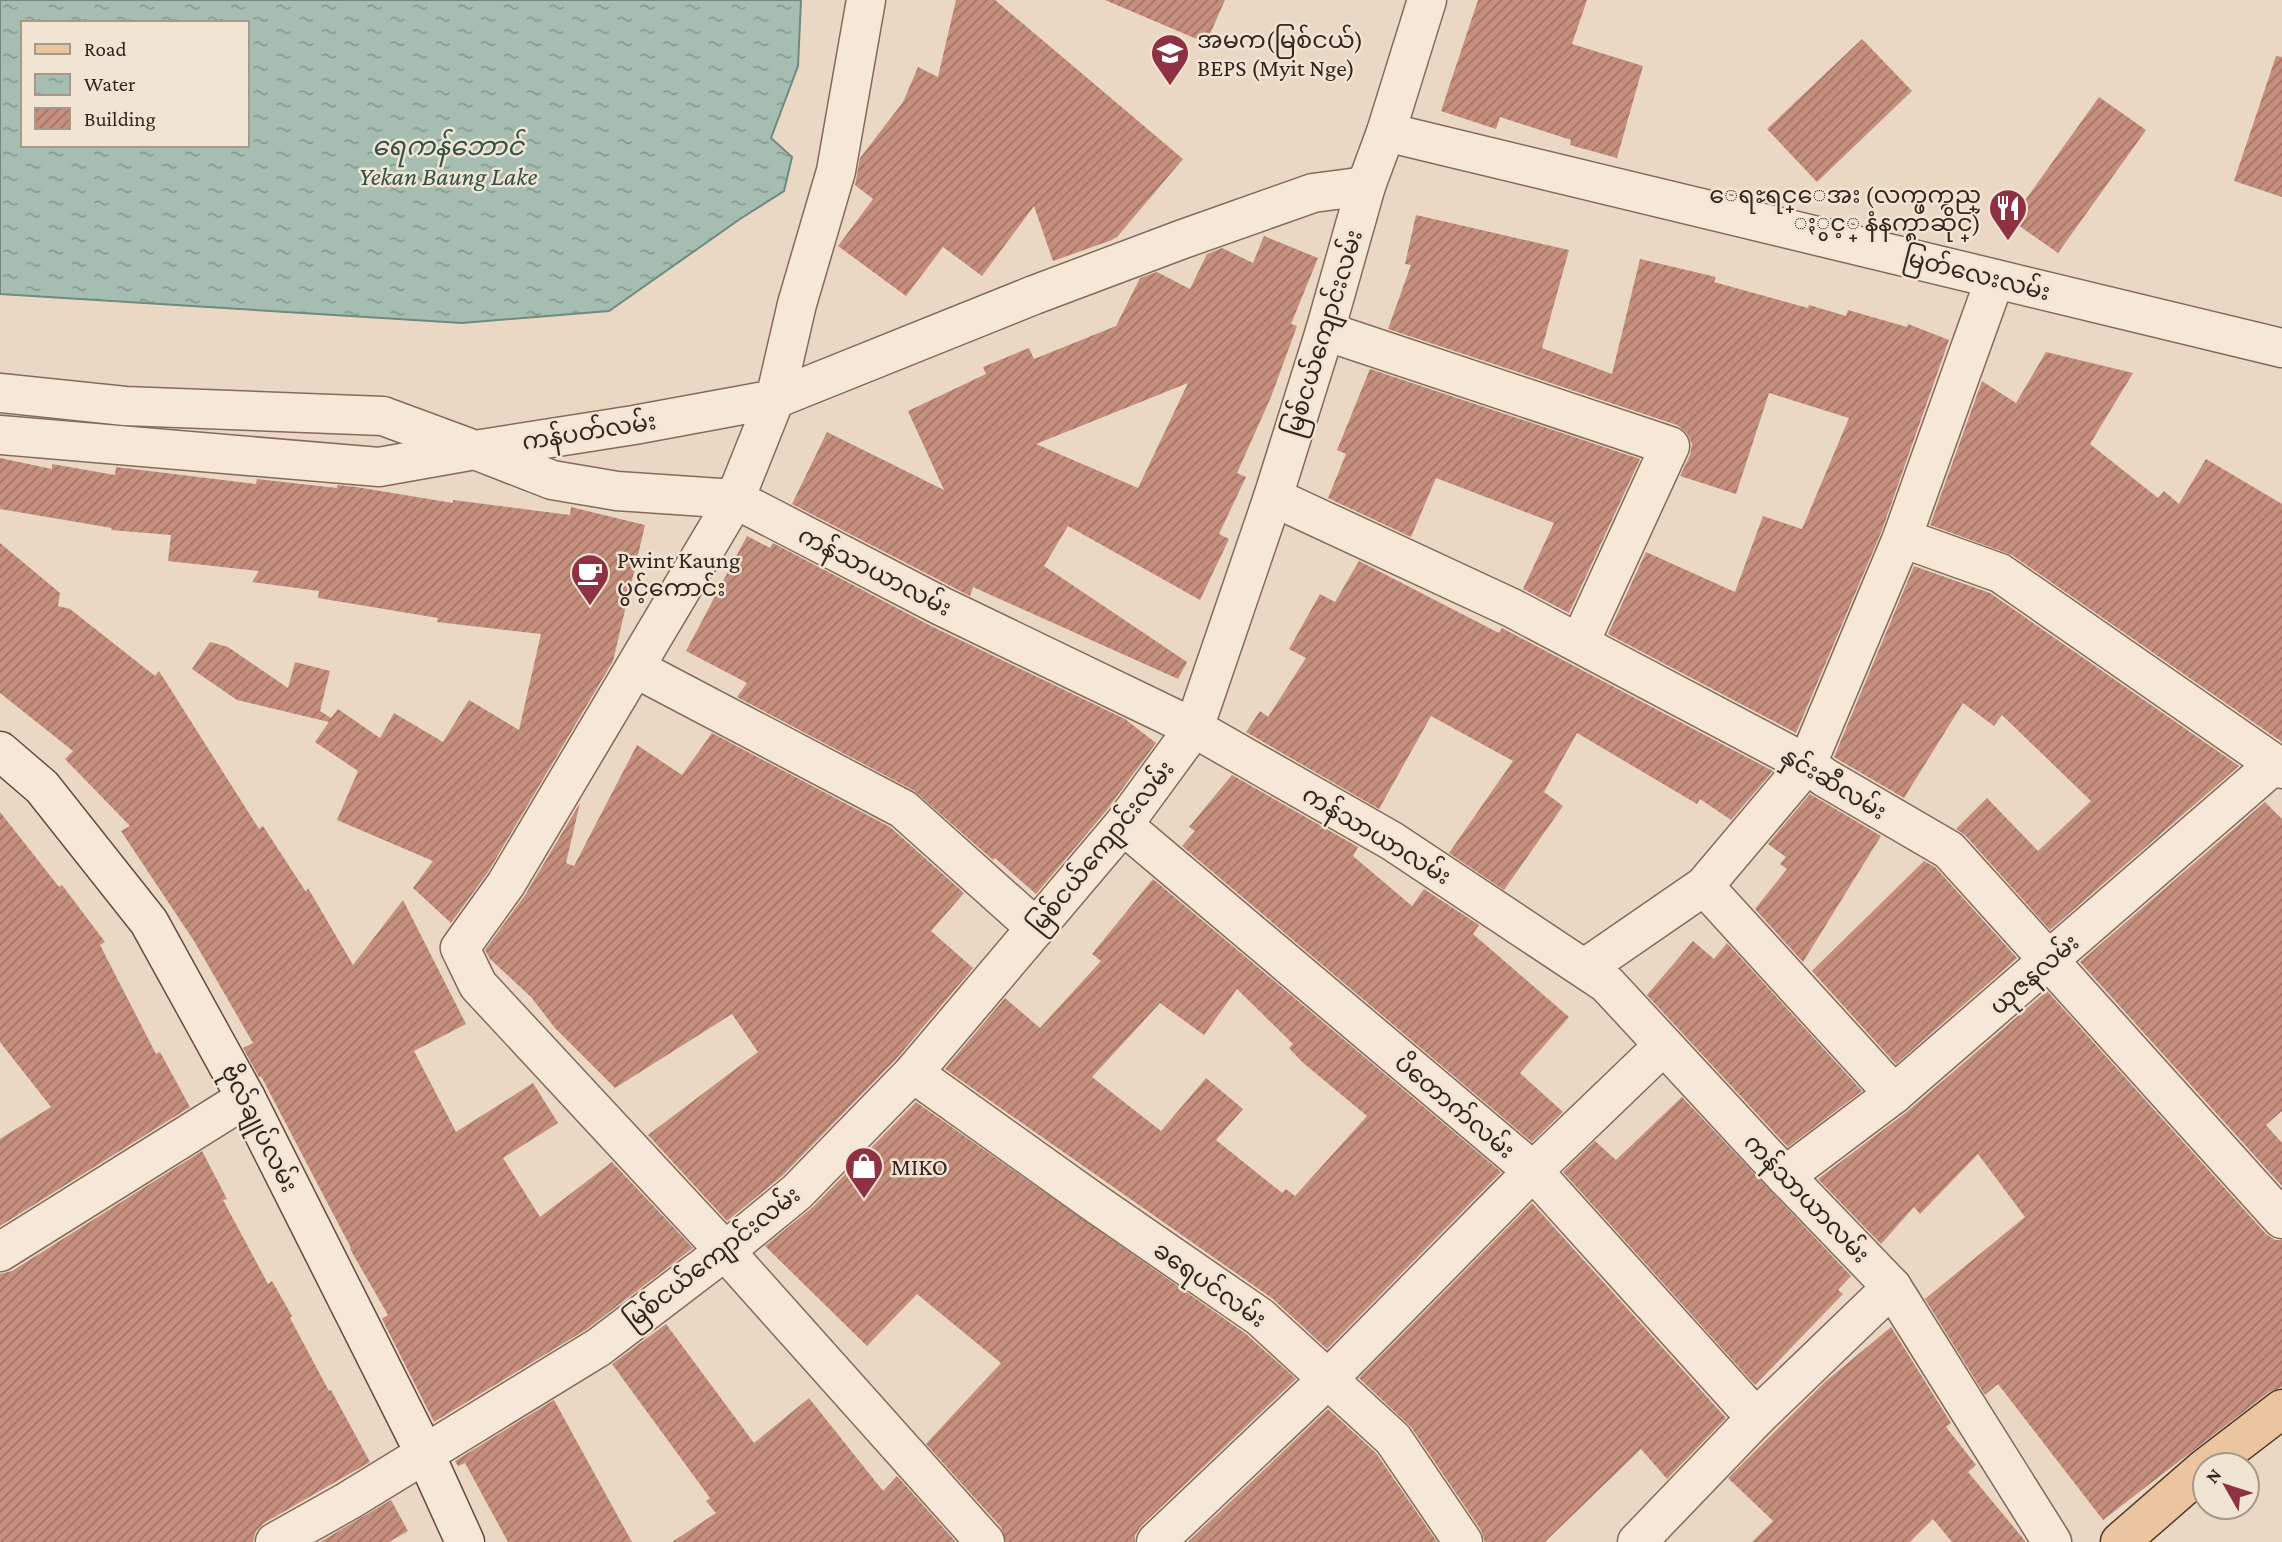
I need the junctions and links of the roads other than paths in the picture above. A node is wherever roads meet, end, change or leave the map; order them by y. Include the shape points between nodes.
1 (866, 0) edge
2 (1427, 0) edge
3 (1386, 132) junction
4 (1366, 186) junction
5 (1995, 279) junction
6 (1325, 331) junction
7 (2282, 348) edge
8 (0, 393) edge
9 (775, 399) junction
10 (0, 435) edge
11 (475, 450) junction
12 (1273, 497) junction
13 (735, 499) junction
14 (1902, 538) junction
15 (1580, 642) junction
16 (635, 667) junction
17 (1194, 728) junction
18 (0, 751) edge
19 (1807, 764) junction
20 (2278, 766) edge
21 (1123, 825) junction
22 (1704, 886) junction
23 (1036, 928) junction
24 (2049, 961) junction
25 (1585, 968) junction
26 (1663, 1046) junction
27 (913, 1073) junction
28 (1894, 1094) junction
29 (246, 1098) junction
30 (1533, 1171) junction
31 (1785, 1176) junction
32 (2282, 1219) edge
33 (725, 1251) junction
34 (0, 1252) edge
35 (1892, 1287) junction
36 (1329, 1378) junction
37 (2282, 1409) edge
38 (1756, 1419) junction
39 (2227, 1451) edge
40 (425, 1454) junction
41 (2191, 1480) edge
42 (275, 1542) edge
43 (465, 1542) edge
44 (985, 1542) edge
45 (1156, 1542) edge
46 (1463, 1542) edge
47 (1637, 1542) edge
48 (2052, 1542) edge
49 (2120, 1542) edge

1 - 9 street via 836,171
2 - 3 street, မြစ်ငယ်ကျောင်းလမ်း
3 - 4 street, မြစ်ငယ်ကျောင်းလမ်း
3 - 5 street, မြတ်လေးလမ်း
4 - 6 street, မြစ်ငယ်ကျောင်းလမ်း
4 - 9 street, ကန်ပတ်လမ်း via 1313,193 1183,239
5 - 7 street, မြတ်လေးလမ်း
5 - 14 street
6 - 12 street, မြစ်ငယ်ကျောင်းလမ်း
6 - 15 street via 1670,446
8 - 11 street, ကန်ပတ်လမ်း via 125,406 383,416
9 - 11 street, ကန်ပတ်လမ်း
9 - 13 street
10 - 11 street via 379,467
11 - 13 street, ကန်သာယာလမ်း via 552,480 617,491
12 - 15 street, နှင်းဆီလမ်း
12 - 17 street, မြစ်ငယ်ကျောင်းလမ်း
13 - 16 street
13 - 17 street, ကန်သာယာလမ်း via 941,606
14 - 19 street
14 - 20 street via 2000,573
15 - 19 street, နှင်းဆီလမ်း
16 - 23 street via 903,809
16 - 33 street via 506,884 460,948 478,985
17 - 21 street, မြစ်ငယ်ကျောင်းလမ်း
17 - 25 street, ကန်သာယာလမ်း via 1392,841
18 - 29 street, ဗိုလ်ချုပ်လမ်း via 42,787 149,922
19 - 22 street
19 - 24 street, နှင်းဆီလမ်း via 1949,850
20 - 24 street, ယုဇနလမ်း
21 - 23 street, မြစ်ငယ်ကျောင်းလမ်း
21 - 30 street, ပိတောက်လမ်း
22 - 25 street
22 - 28 street
23 - 27 street, မြစ်ငယ်ကျောင်းလမ်း
24 - 28 street, ယုဇနလမ်း
24 - 32 street, နှင်းဆီလမ်း
25 - 26 street, ကန်သာယာလမ်း via 1607,984
26 - 30 street
26 - 31 street, ကန်သာယာလမ်း
27 - 33 street, မြစ်ငယ်ကျောင်းလမ်း via 797,1192
27 - 36 street, ခရေပင်လမ်း via 1260,1317
28 - 31 street, ယုဇနလမ်း
29 - 34 street
29 - 40 street, ဗိုလ်ချုပ်လမ်း
30 - 36 street
30 - 38 street, ပိတောက်လမ်း
31 - 35 street, ကန်သာယာလမ်း
33 - 40 street, မြစ်ငယ်ကျောင်းလမ်း via 598,1347
33 - 44 street
35 - 38 street
35 - 48 street, ကန်သာယာလမ်း
36 - 45 street
36 - 46 street, ခရေပင်လမ်း via 1393,1438
37 - 39 main road
38 - 47 street
40 - 42 street, မြစ်ငယ်ကျောင်းလမ်း
40 - 43 street, ဗိုလ်ချုပ်လမ်း
41 - 49 main road

